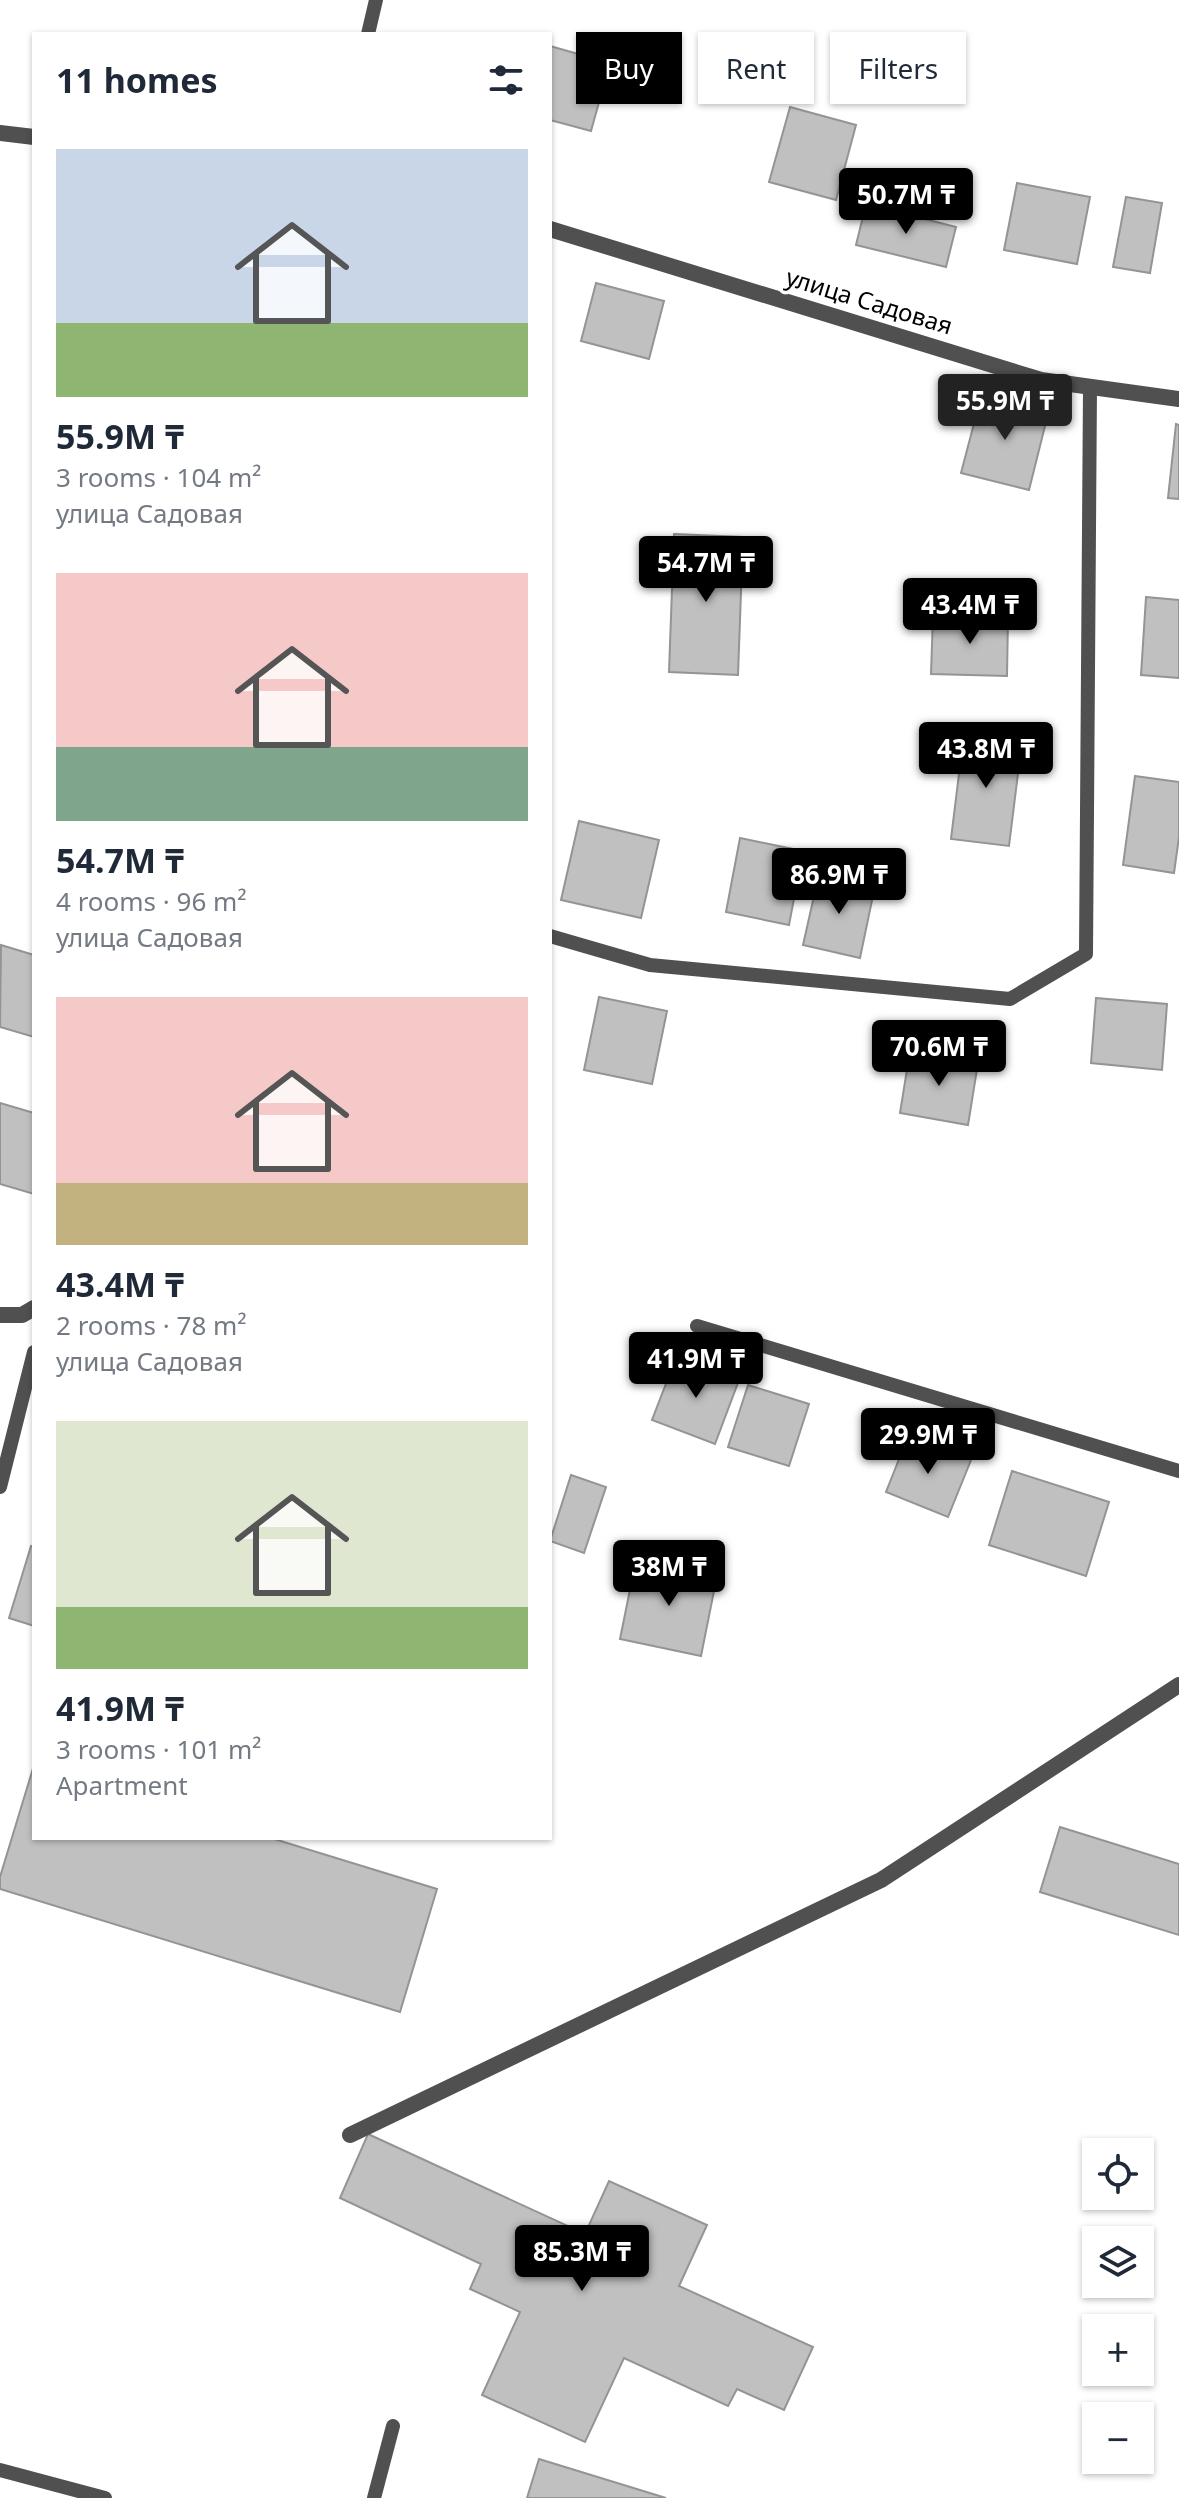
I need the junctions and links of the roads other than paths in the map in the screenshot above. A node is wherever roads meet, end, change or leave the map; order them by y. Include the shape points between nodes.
1 (376, 0) edge
2 (368, 32) edge
3 (0, 133) edge
4 (32, 137) edge
5 (552, 230) edge
6 (1090, 387) junction
7 (1179, 399) edge
8 (552, 937) edge
9 (32, 1309) edge
10 (0, 1315) edge
11 (697, 1326) dead end
12 (32, 1360) edge
13 (1179, 1471) edge
14 (0, 1487) edge
15 (1179, 1685) edge
16 (350, 2135) dead end
17 (393, 2426) dead end
18 (0, 2470) edge
19 (105, 2498) edge
20 (374, 2498) edge

1 - 2 lane
3 - 4 street
5 - 6 street, улица Садовая via 1041,380
6 - 7 street, улица Садовая
6 - 8 lane via 1086,954 1010,999 650,965
9 - 10 street
11 - 13 lane
12 - 14 lane
15 - 16 street via 881,1880
17 - 20 lane
18 - 19 lane

